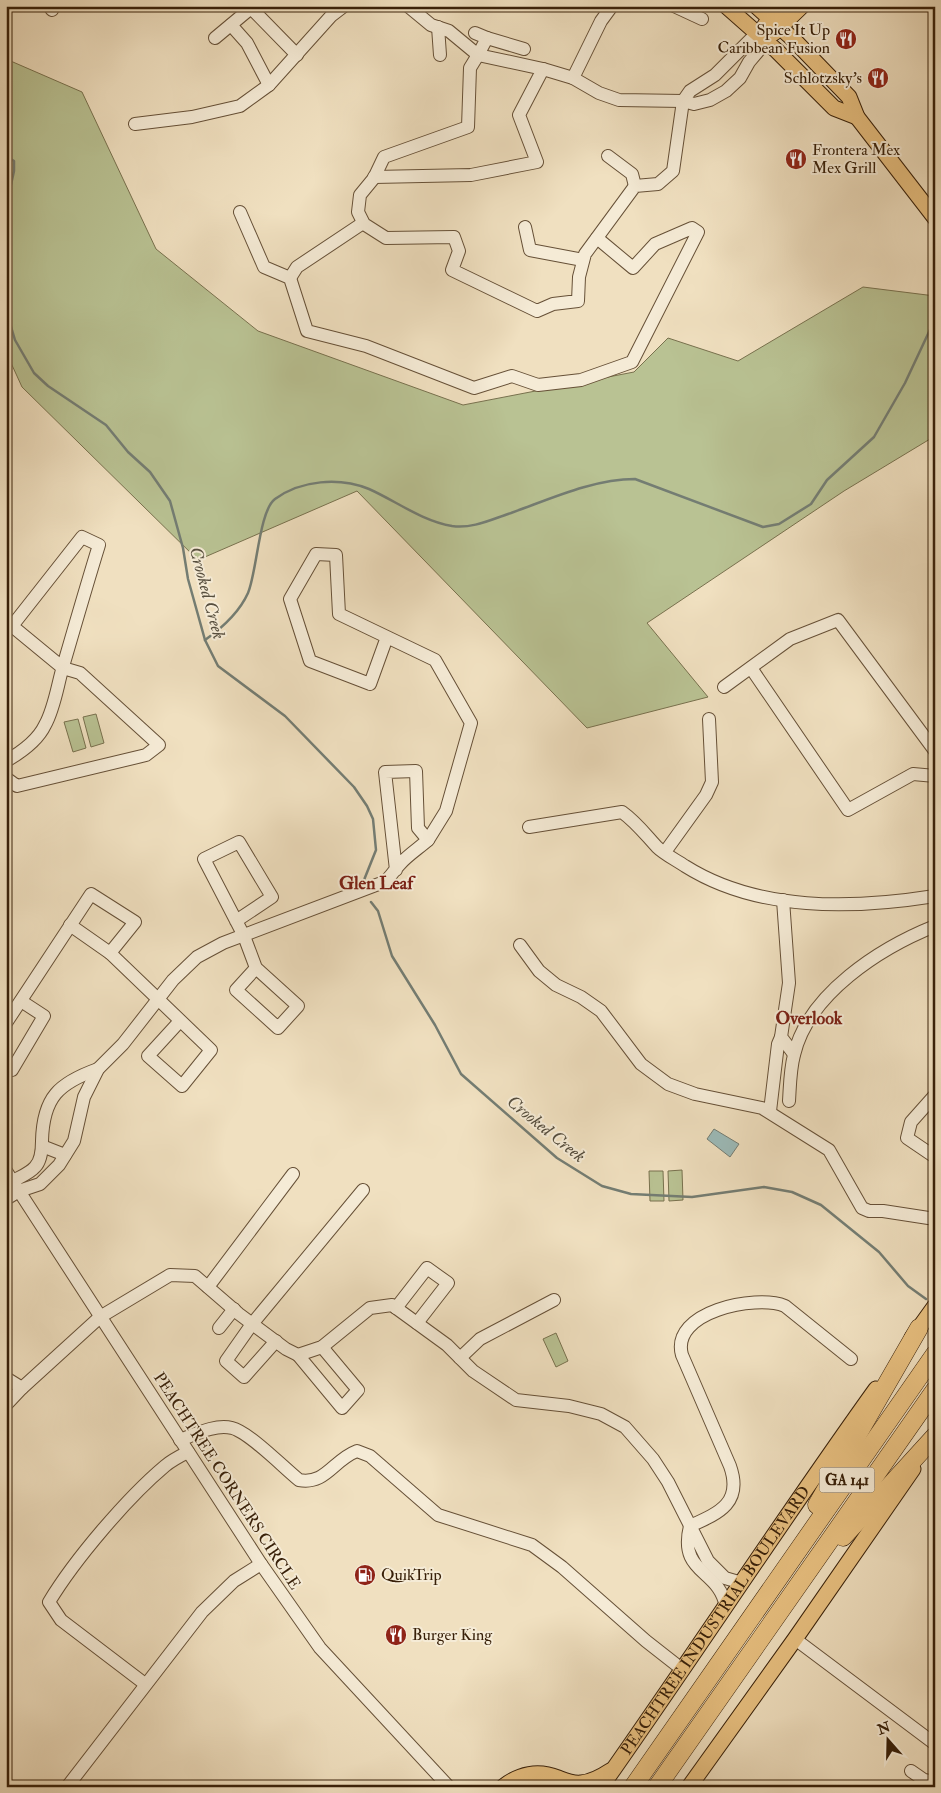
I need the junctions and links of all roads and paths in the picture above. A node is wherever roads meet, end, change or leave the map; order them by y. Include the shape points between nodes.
1 (49, 6) edge
2 (54, 6) edge
3 (344, 6) edge
4 (408, 6) edge
5 (612, 6) edge
6 (674, 6) edge
7 (726, 6) edge
8 (756, 6) edge
9 (783, 6) edge
10 (802, 6) edge
11 (328, 11) edge
12 (702, 19) dead end
13 (776, 23) junction
14 (231, 25) junction
15 (438, 27) junction
16 (475, 32) dead end
17 (762, 37) junction
18 (215, 38) dead end
19 (487, 38) junction
20 (524, 49) dead end
21 (297, 55) junction
22 (440, 55) dead end
23 (478, 55) junction
24 (543, 69) junction
25 (714, 75) junction
26 (573, 78) junction
27 (269, 85) junction
28 (726, 91) junction
29 (683, 101) junction
30 (857, 117) junction
31 (135, 124) dead end
32 (608, 156) dead end
33 (374, 177) junction
34 (635, 186) junction
35 (240, 212) dead end
36 (935, 218) edge
37 (363, 223) junction
38 (525, 227) dead end
39 (597, 238) junction
40 (583, 260) junction
41 (290, 278) junction
42 (388, 637) junction
43 (63, 668) junction
44 (751, 668) junction
45 (724, 687) dead end
46 (710, 720) dead end
47 (935, 751) edge
48 (6, 761) edge
49 (934, 773) edge
50 (6, 778) edge
51 (529, 827) dead end
52 (428, 840) junction
53 (665, 852) junction
54 (396, 870) junction
55 (935, 896) edge
56 (783, 900) junction
57 (236, 921) junction
58 (70, 925) junction
59 (935, 926) edge
60 (244, 936) junction
61 (520, 945) dead end
62 (110, 953) junction
63 (256, 968) junction
64 (156, 999) junction
65 (21, 1001) junction
66 (180, 1021) junction
67 (6, 1024) edge
68 (781, 1037) junction
69 (794, 1054) junction
70 (6, 1066) edge
71 (98, 1069) junction
72 (935, 1095) edge
73 (789, 1101) dead end
74 (770, 1111) junction
75 (42, 1146) junction
76 (65, 1155) junction
77 (935, 1157) edge
78 (293, 1174) dead end
79 (13, 1181) edge
80 (363, 1190) dead end
81 (6, 1199) edge
82 (935, 1219) edge
83 (208, 1287) junction
84 (554, 1300) dead end
85 (935, 1306) edge
86 (396, 1308) junction
87 (234, 1309) junction
88 (100, 1317) junction
89 (417, 1323) junction
90 (252, 1324) junction
91 (219, 1328) dead end
92 (919, 1328) junction
93 (276, 1341) junction
94 (322, 1347) junction
95 (935, 1354) edge
96 (298, 1355) junction
97 (460, 1358) junction
98 (851, 1359) dead end
99 (6, 1378) edge
100 (22, 1388) junction
101 (935, 1390) edge
102 (6, 1405) edge
103 (935, 1437) edge
104 (180, 1440) junction
105 (188, 1452) junction
106 (690, 1526) junction
107 (261, 1564) junction
108 (742, 1583) junction
109 (797, 1587) junction
110 (759, 1605) junction
111 (726, 1607) junction
112 (795, 1640) junction
113 (683, 1670) junction
114 (145, 1684) junction
115 (935, 1744) edge
116 (614, 1769) junction
117 (911, 1771) dead end
118 (935, 1782) edge
119 (568, 1784) edge
120 (67, 1787) edge
121 (450, 1787) edge
122 (502, 1787) edge
123 (601, 1787) edge
124 (633, 1787) edge
125 (657, 1787) edge
126 (689, 1787) edge

1 - 2 street via 52,10
3 - 11 street
4 - 15 street
5 - 26 street via 601,21
6 - 12 street
7 - 17 main road
8 - 13 main road
9 - 13 main road
10 - 13 main road
11 - 21 street
13 - 17 main road
13 - 30 main road via 849,97
14 - 18 street
14 - 21 street via 251,8
14 - 27 street via 247,43
15 - 22 street
15 - 23 street via 450,31
16 - 19 street
17 - 25 street
17 - 28 street via 740,78
17 - 30 main road via 834,108
19 - 20 street
19 - 23 street
21 - 27 street
23 - 24 street
23 - 33 street via 470,68 468,127 384,157
24 - 26 street
24 - 33 street via 519,115 537,162 471,175
25 - 28 street
25 - 29 street via 690,91
26 - 29 street via 599,94 619,100
27 - 31 street via 240,106
28 - 29 street via 694,104
29 - 34 street via 673,171 658,184
30 - 36 main road
32 - 34 street via 632,174
33 - 37 street via 360,195 358,212
34 - 39 street
35 - 41 street via 264,267
37 - 40 street via 386,238 454,238 459,251 452,270 537,311 553,304 578,300
37 - 41 street via 297,267
38 - 40 street via 530,250
39 - 40 street
39 - 41 street via 633,268 655,244 692,228 698,232 632,362 581,380 538,385 512,376 474,388 366,346 307,331
42 - 42 street via 339,614 336,555 316,554 290,598 310,661 370,684
42 - 52 street via 435,660 471,723 446,811
43 - 43 street via 99,545 82,537 12,626
43 - 48 street via 45,726 20,753
43 - 50 street via 80,673 159,745 146,755 17,786
44 - 45 street
44 - 47 street via 790,639 838,620
44 - 49 street via 848,810 912,774
46 - 53 street via 712,782 706,796
51 - 53 street via 622,812
52 - 54 street
52 - 54 street via 418,828 416,771 385,772
53 - 56 street via 715,882
54 - 60 street via 384,882
55 - 56 street via 828,906
56 - 68 street via 788,982
57 - 57 street via 272,897 239,842 204,859
57 - 60 street
58 - 62 street
58 - 62 street via 90,894 135,922
58 - 65 street
59 - 69 street via 913,934 838,986 823,1001 805,1028
60 - 63 street
60 - 64 street via 197,957
61 - 74 street via 539,971 556,985 601,1011 641,1064 668,1084 695,1094
62 - 64 street
63 - 63 street via 236,990 278,1028 298,1006
64 - 66 street
64 - 71 street via 123,1044
65 - 67 street
65 - 70 street via 44,1016 12,1070
66 - 66 street via 211,1050 182,1086 148,1056
68 - 69 street
68 - 74 street
69 - 73 street
71 - 75 street via 58,1088 46,1107
71 - 76 street via 84,1097 74,1141
72 - 77 street via 910,1122 907,1138
74 - 82 street via 828,1150 862,1208
75 - 76 street
75 - 79 street via 36,1166
76 - 79 street via 40,1184
78 - 83 street
79 - 81 street
79 - 88 street, PEACHTREE CORNERS CIRCLE
80 - 90 street
83 - 87 street
83 - 88 street via 195,1276 170,1276
84 - 97 street via 480,1339
85 - 92 main road, PEACHTREE INDUSTRIAL BOULEVARD
86 - 89 street
86 - 89 street via 427,1268 448,1283
86 - 94 street via 392,1305 370,1308
87 - 90 street
87 - 91 street
88 - 100 street
88 - 104 street, PEACHTREE CORNERS CIRCLE
89 - 97 street
90 - 93 street
90 - 93 street via 226,1361 244,1377
92 - 108 main road, PEACHTREE INDUSTRIAL BOULEVARD via 793,1505
92 - 110 highway
93 - 96 street
94 - 96 street
94 - 96 street via 358,1390 342,1408
95 - 110 highway, PEACHTREE INDUSTRIAL BOULEVARD / GA 141
97 - 106 street via 473,1371 516,1400 569,1406 602,1414 625,1428 663,1474
98 - 106 street via 779,1304 716,1309 683,1334 680,1343 682,1355 734,1481 728,1504 713,1516
99 - 100 street
100 - 102 street
101 - 109 highway, GA 141
103 - 109 highway
103 - 112 main road
104 - 105 street, PEACHTREE CORNERS CIRCLE
104 - 113 street via 203,1431 233,1428 299,1480 309,1482 320,1479 346,1455 357,1451 370,1456 438,1515 532,1545 562,1566
105 - 107 street, PEACHTREE CORNERS CIRCLE
105 - 114 street via 166,1465 122,1510 61,1582 49,1602 61,1620
106 - 108 street via 713,1568 725,1578
106 - 111 street via 686,1543 689,1553 698,1568 720,1588
107 - 114 street via 234,1581 202,1612
107 - 121 street, PEACHTREE CORNERS CIRCLE via 320,1648
108 - 111 main road, PEACHTREE INDUSTRIAL BOULEVARD
109 - 125 highway, GA 141
110 - 124 highway, PEACHTREE INDUSTRIAL BOULEVARD / GA 141
111 - 113 main road, PEACHTREE INDUSTRIAL BOULEVARD
112 - 115 street
112 - 126 main road
113 - 116 main road, PEACHTREE INDUSTRIAL BOULEVARD
114 - 120 street
116 - 119 main road via 589,1782
116 - 123 main road, PEACHTREE INDUSTRIAL BOULEVARD
117 - 118 street via 924,1780
119 - 122 main road via 536,1773 516,1778

